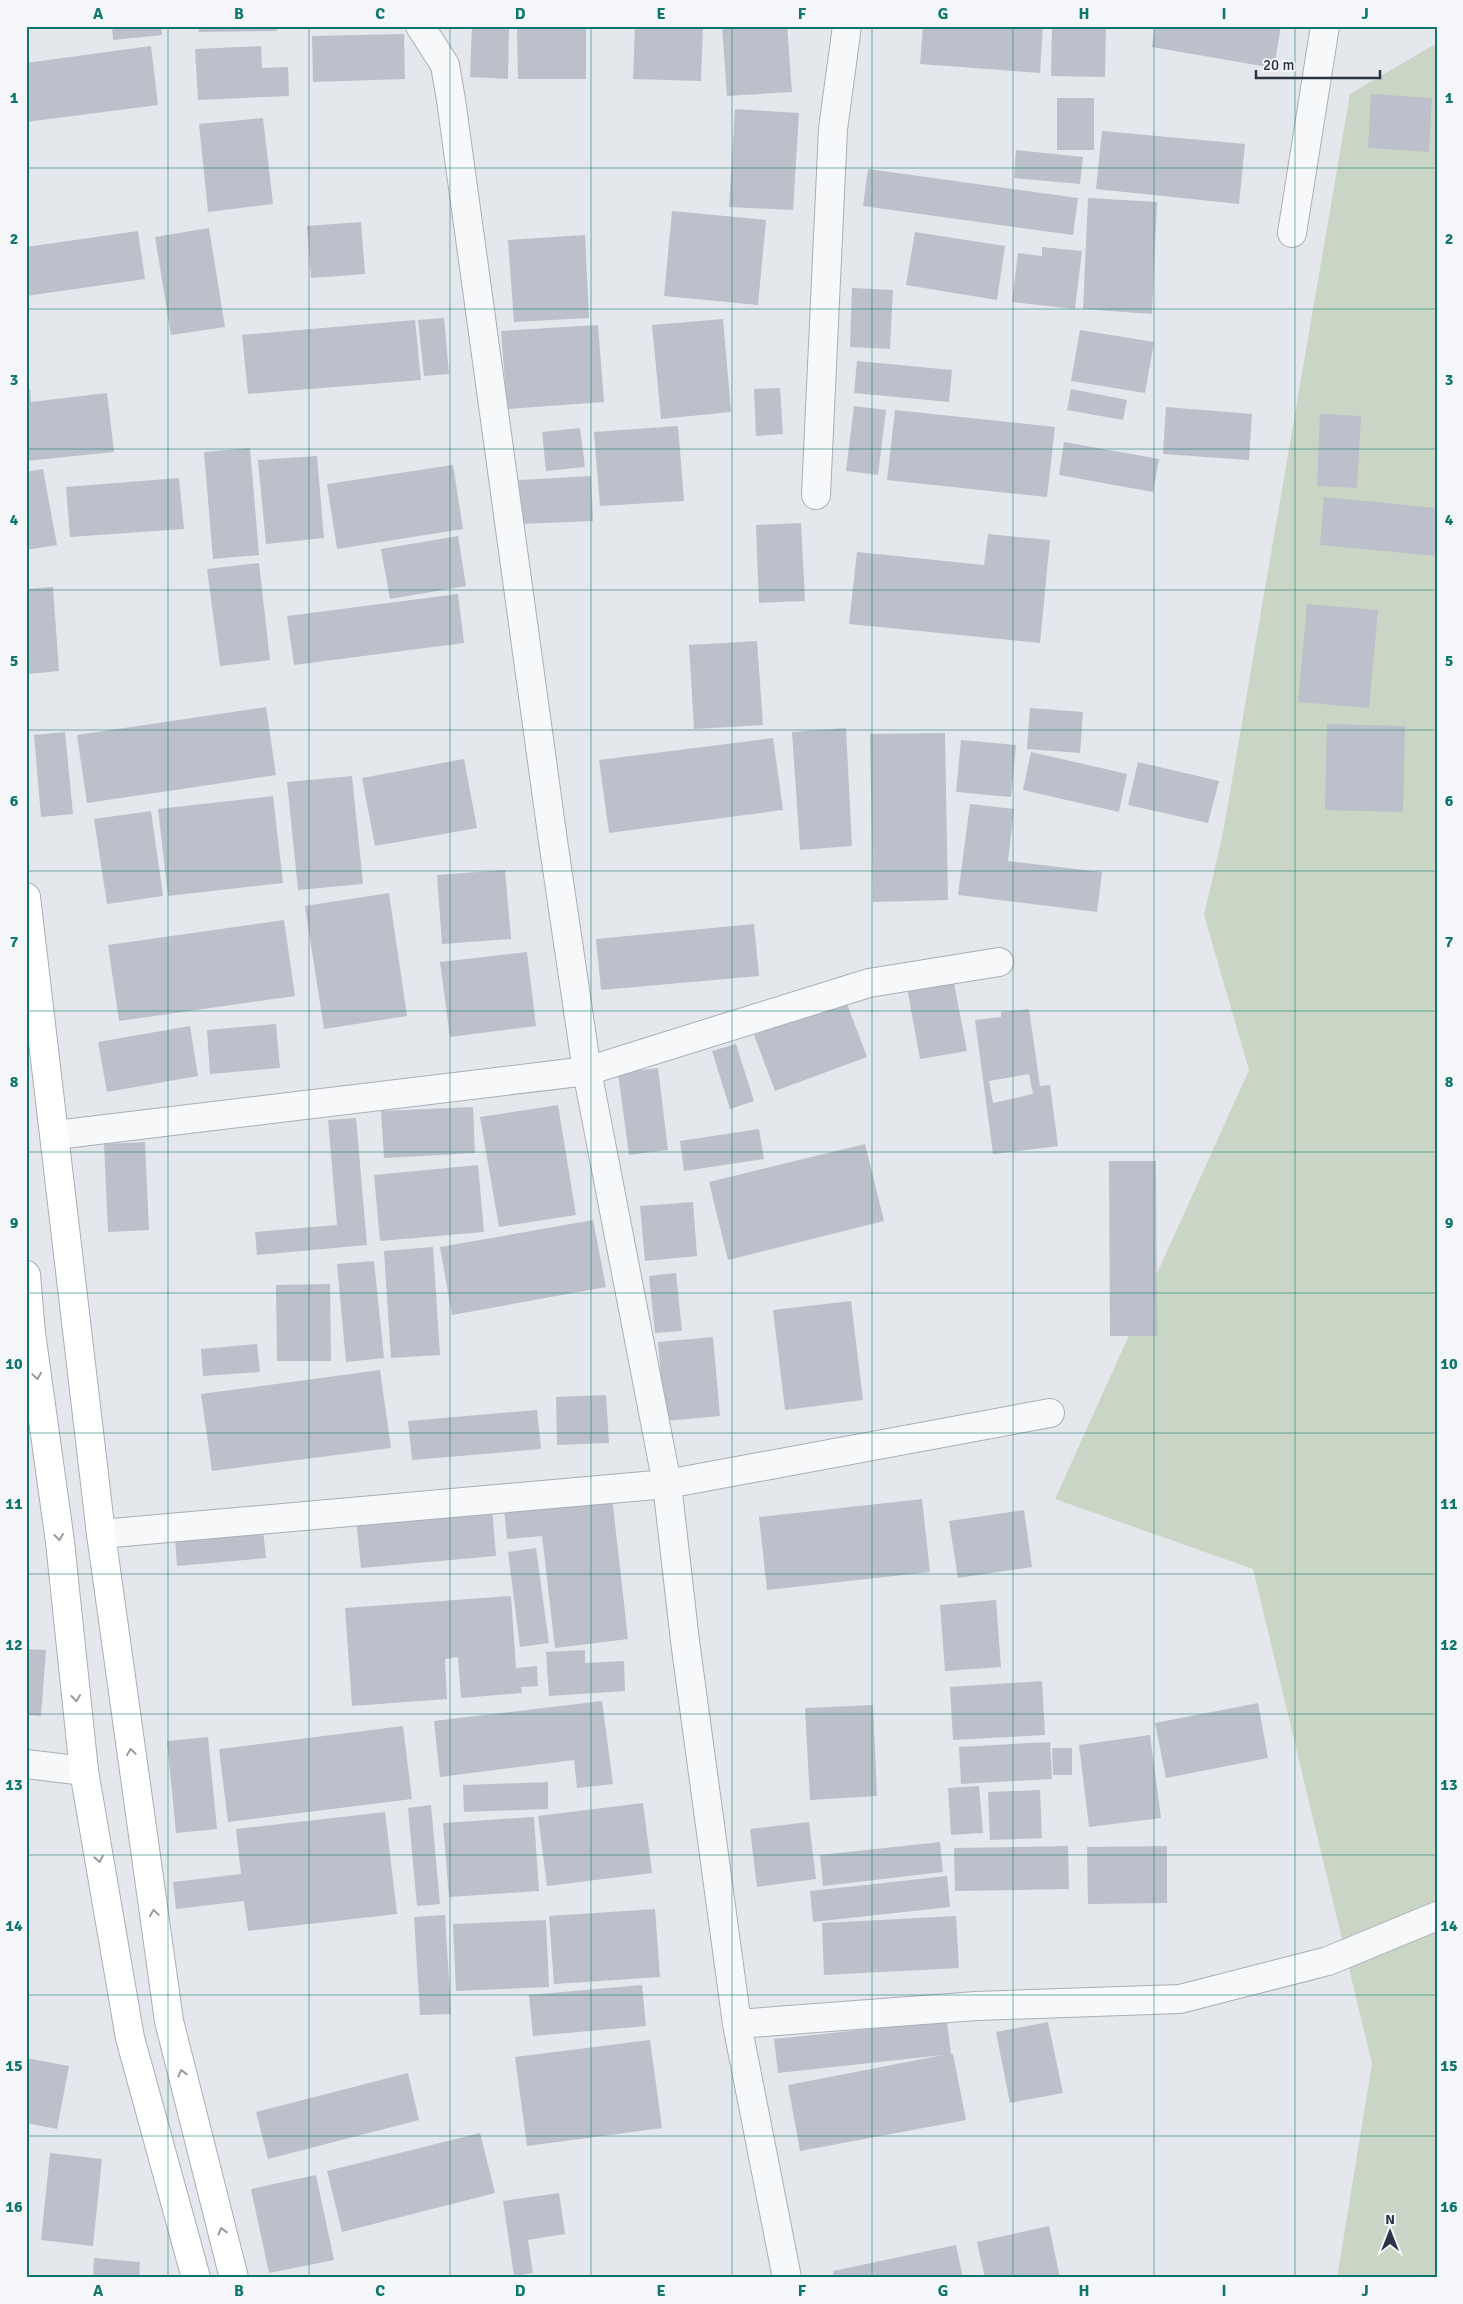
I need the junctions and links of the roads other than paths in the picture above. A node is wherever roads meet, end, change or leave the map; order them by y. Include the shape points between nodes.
1 (420, 26) edge
2 (847, 26) edge
3 (1325, 26) edge
4 (1292, 233) dead end
5 (816, 495) dead end
6 (26, 897) edge
7 (999, 962) dead end
8 (587, 1071) junction
9 (56, 1135) junction
10 (26, 1275) edge
11 (29, 1333) edge
12 (1050, 1413) dead end
13 (667, 1484) junction
14 (101, 1534) junction
15 (26, 1764) edge
16 (84, 1771) junction
17 (1437, 1916) edge
18 (737, 2024) junction
19 (196, 2278) edge
20 (234, 2278) edge
21 (787, 2278) edge

1 - 8 street via 445,65 451,100
2 - 5 street via 833,129
3 - 4 street
6 - 9 main road
7 - 8 street via 870,983
8 - 9 street
8 - 13 street
9 - 14 main road
10 - 11 main road
11 -> 16 main road via 60,1542
12 - 13 street
13 - 14 street
13 - 18 street
20 -> 14 main road via 168,2020
15 - 16 street
16 -> 19 main road via 130,2038
17 - 18 street via 1328,1961 1180,1999 976,2006
18 - 21 street

